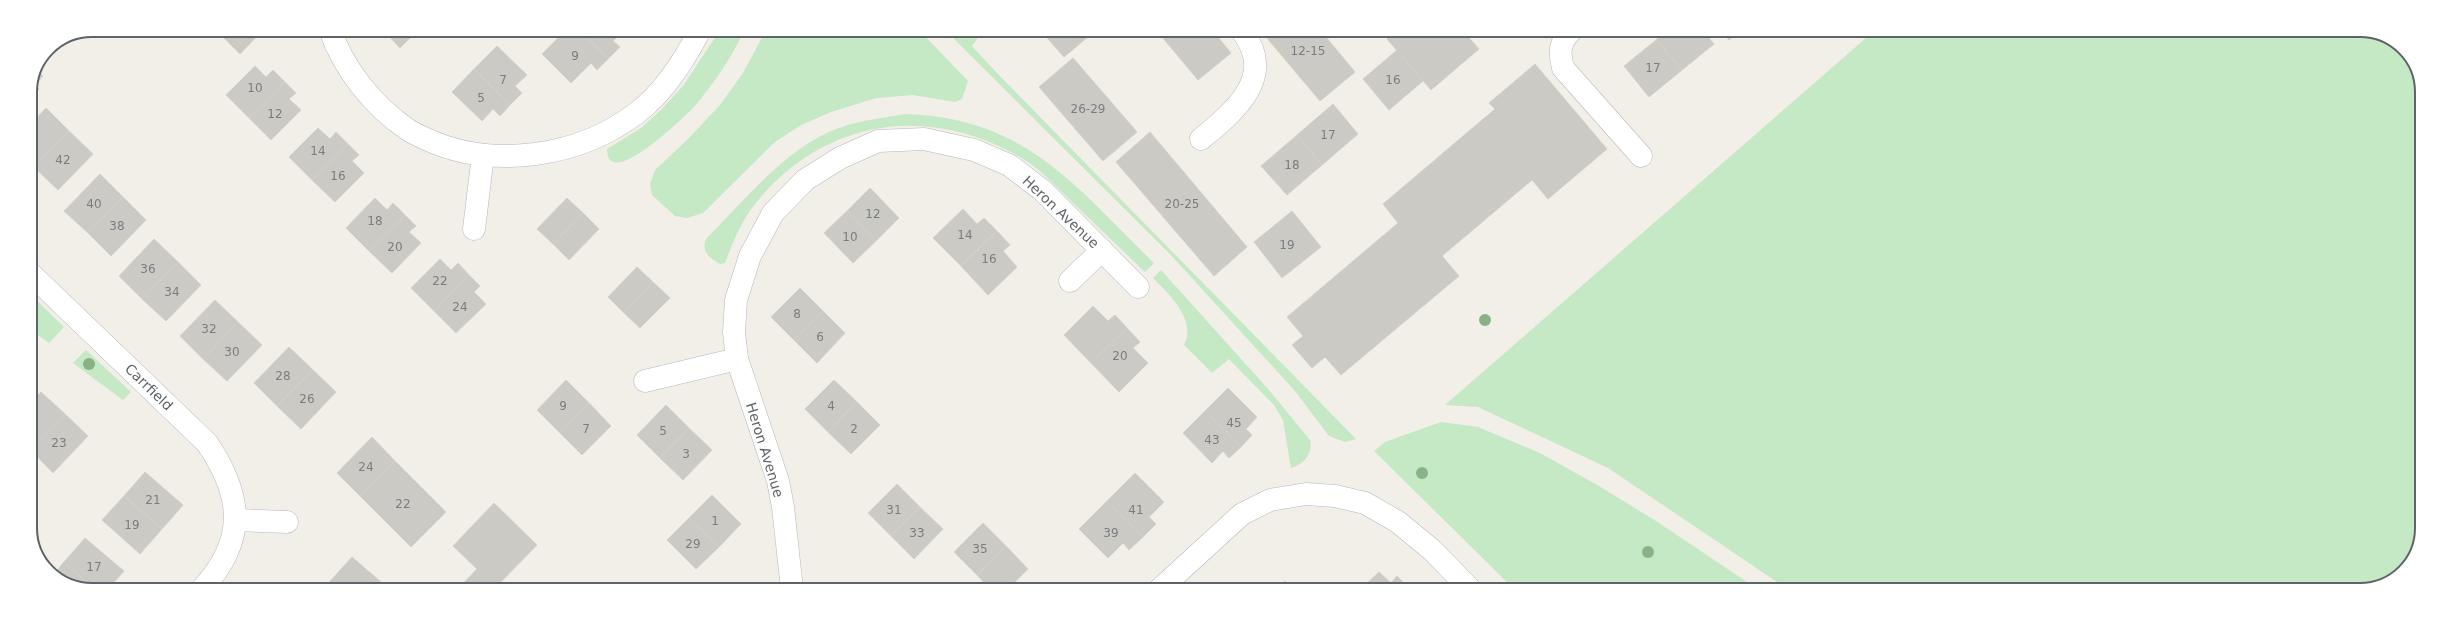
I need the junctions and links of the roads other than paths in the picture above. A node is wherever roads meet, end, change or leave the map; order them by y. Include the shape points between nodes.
1 (332, 37) edge
2 (696, 37) edge
3 (1247, 37) edge
4 (1565, 37) edge
5 (1201, 139) dead end
6 (483, 155) junction
7 (1641, 156) dead end
8 (474, 229) dead end
9 (1102, 250) junction
10 (37, 280) edge
11 (1070, 281) dead end
12 (1138, 287) dead end
13 (737, 359) junction
14 (645, 381) dead end
15 (236, 520) junction
16 (287, 522) dead end
17 (207, 583) edge
18 (791, 583) edge
19 (1167, 583) edge
20 (1464, 583) edge

1 - 6 street via 338,53 370,98 407,130 446,148
2 - 6 street via 671,77 640,111 618,126 576,144 528,156
3 - 5 street via 1256,58 1255,74 1244,97 1233,112
4 - 7 street via 1559,53 1563,68
6 - 8 street
9 - 11 street, Heron Avenue
9 - 12 street, Heron Avenue
9 - 13 street, Heron Avenue via 1042,190 1009,165 974,150 924,138 878,142 840,158 805,180 773,213 750,256 736,300 734,332
10 - 15 street, Carrfield via 208,444 224,468 233,493
13 - 14 street
13 - 18 street, Heron Avenue via 778,481
15 - 16 street
15 - 17 street, Carrfield via 229,548
19 - 20 street via 1242,514 1270,500 1306,494 1335,496 1365,503 1398,522 1432,550

